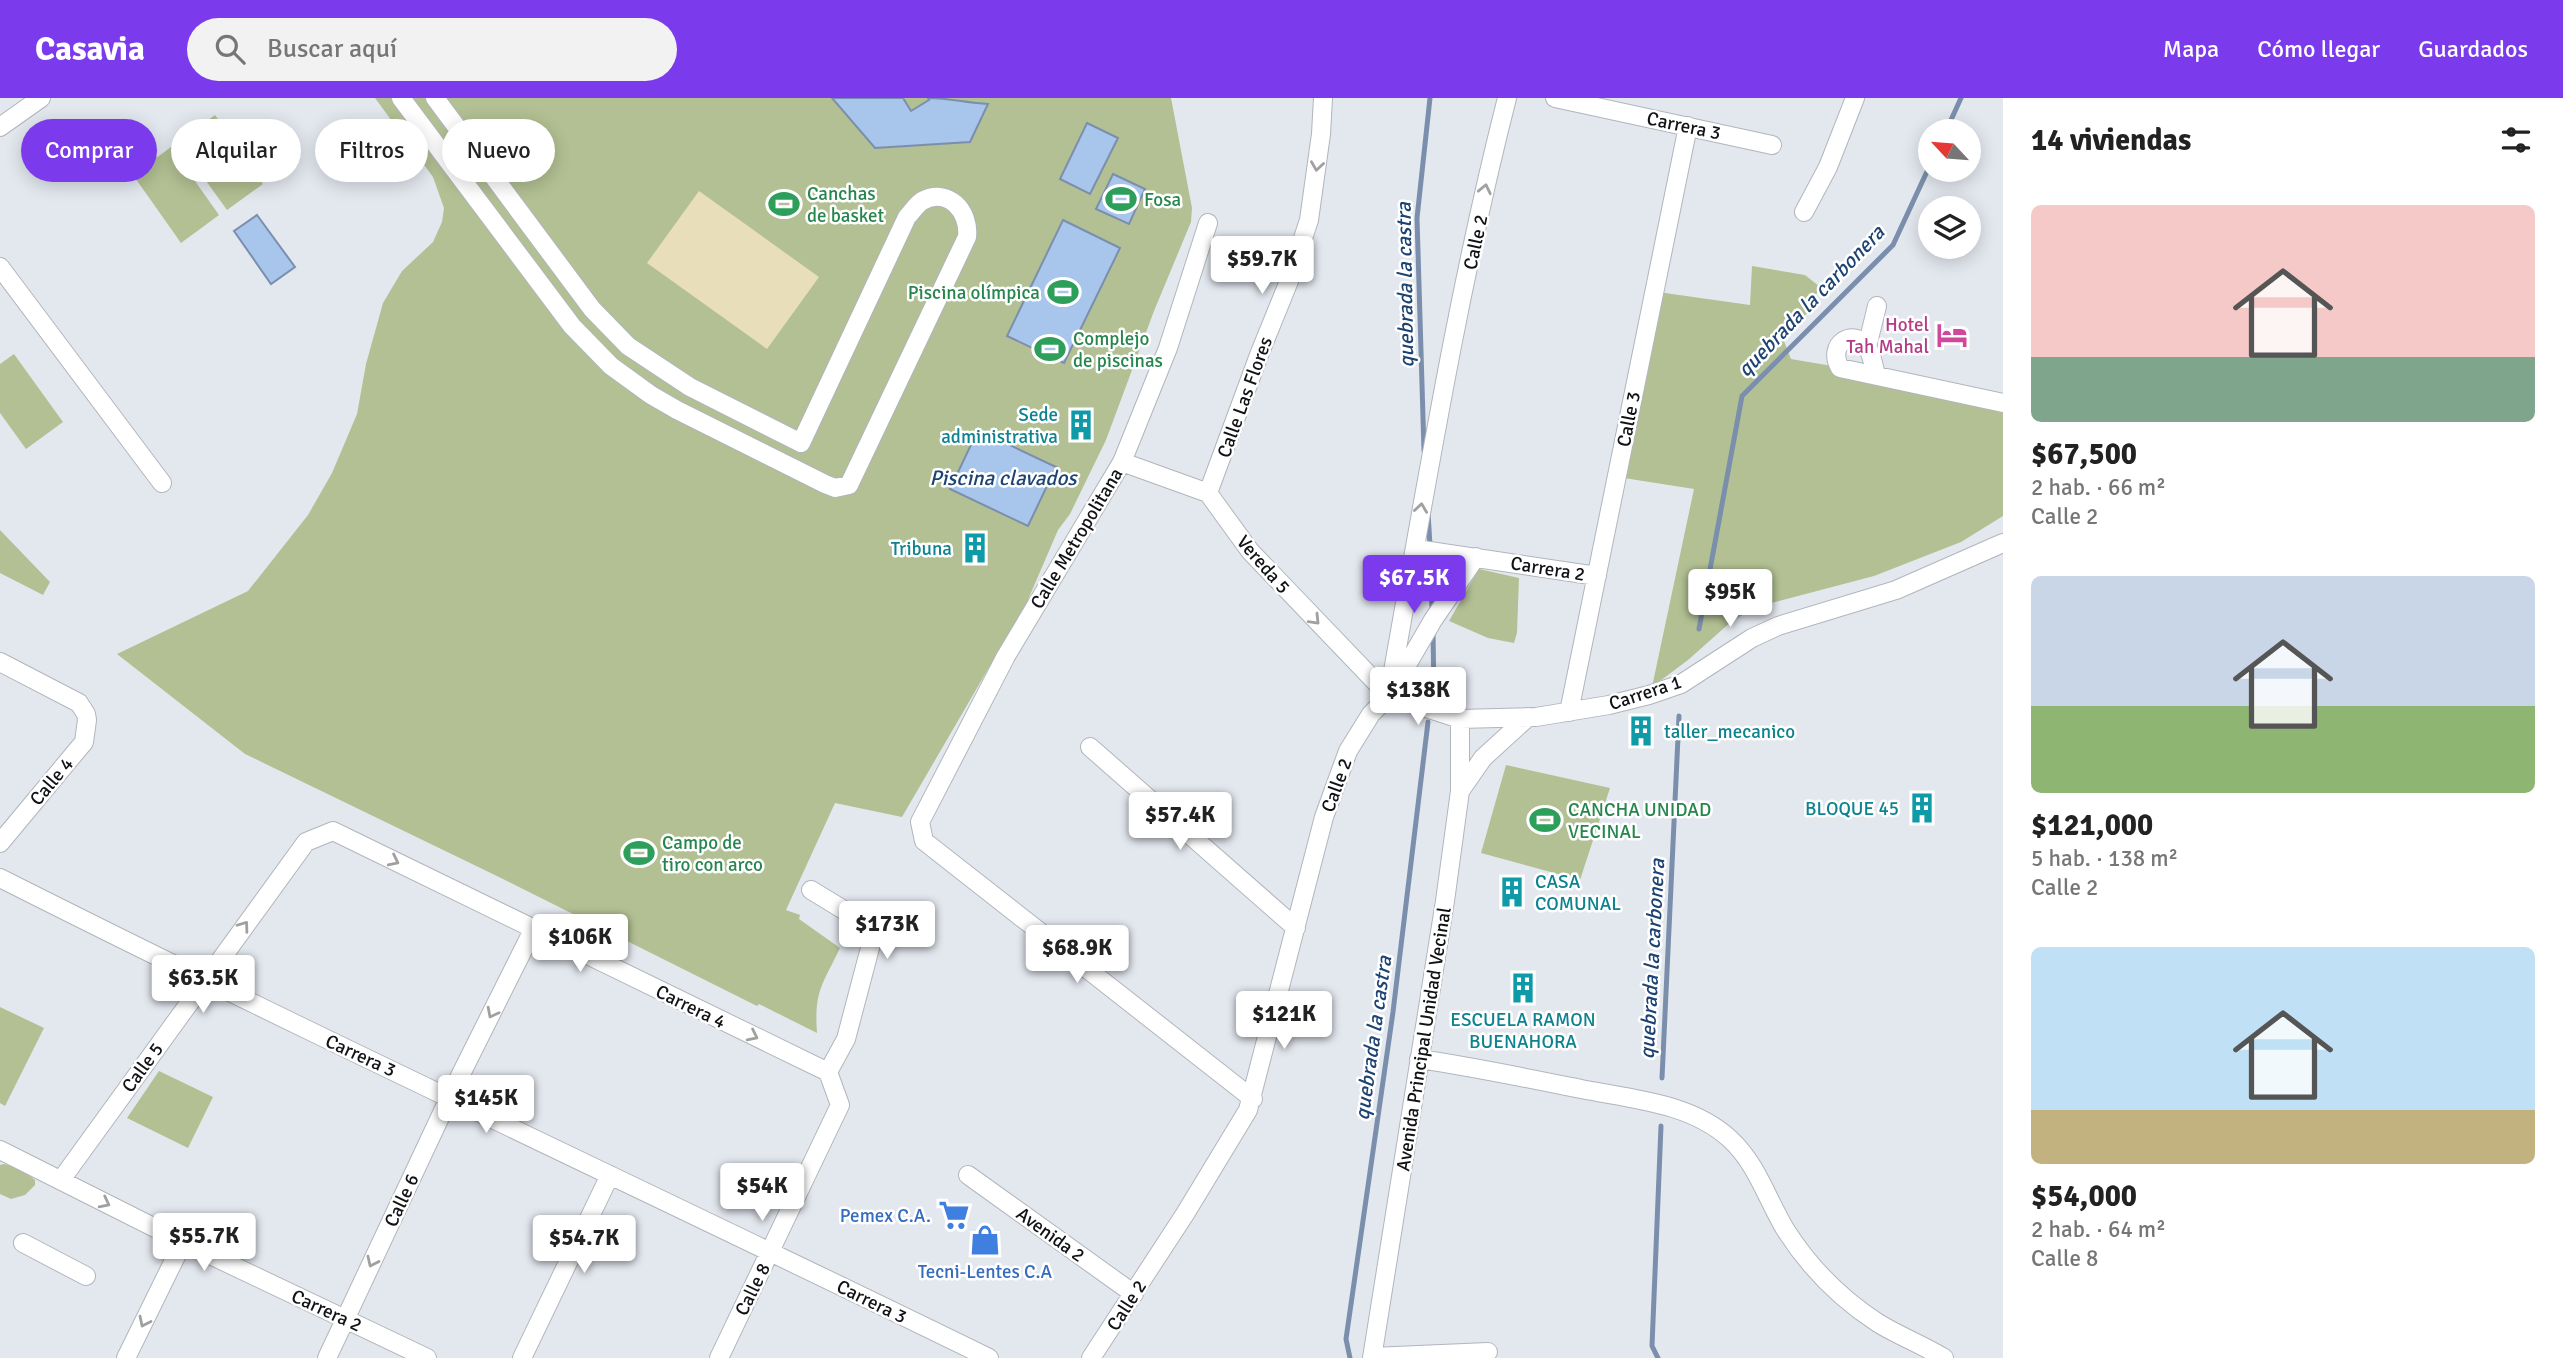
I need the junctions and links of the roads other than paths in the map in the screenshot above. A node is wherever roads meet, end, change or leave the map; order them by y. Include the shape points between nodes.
1 (41, 98) edge
2 (401, 98) edge
3 (435, 98) edge
4 (1323, 98) edge
5 (1507, 98) edge
6 (1555, 98) edge
7 (1855, 98) edge
8 (1688, 126) junction
9 (0, 127) edge
10 (1772, 145) dead end
11 (1804, 212) dead end
12 (1208, 223) dead end
13 (0, 267) edge
14 (1877, 306) dead end
15 (1867, 347) junction
16 (1875, 374) junction
17 (2003, 403) edge
18 (1122, 462) junction
19 (162, 483) dead end
20 (1208, 493) junction
21 (2003, 543) edge
22 (1416, 549) junction
23 (1476, 557) junction
24 (1597, 576) junction
25 (0, 662) edge
26 (1389, 696) junction
27 (1569, 712) junction
28 (1528, 717) junction
29 (1460, 719) junction
30 (1090, 747) dead end
31 (1460, 790) junction
32 (333, 831) joint
33 (0, 843) edge
34 (0, 878) edge
35 (811, 890) dead end
36 (1296, 928) junction
37 (533, 930) junction
38 (204, 981) junction
39 (1419, 1059) junction
40 (828, 1072) junction
41 (450, 1096) junction
42 (1252, 1099) junction
43 (0, 1150) edge
44 (611, 1175) junction
45 (968, 1175) dead end
46 (61, 1180) junction
47 (183, 1242) junction
48 (23, 1243) dead end
49 (770, 1251) junction
50 (86, 1276) dead end
51 (1134, 1294) junction
52 (345, 1318) junction
53 (1488, 1352) dead end
54 (126, 1358) edge
55 (327, 1358) edge
56 (427, 1358) edge
57 (522, 1358) edge
58 (719, 1358) edge
59 (989, 1358) edge
60 (1091, 1358) edge
61 (1372, 1358) edge
62 (1944, 1358) edge

1 - 9 street
2 - 3 street via 572,326 611,366 677,410 835,488 849,485 968,237 969,225 960,207 932,198 907,217 801,443 690,387 628,346 592,309
4 -> 20 street, Calle Las Flores via 1309,220
22 -> 5 street, Calle 2 via 1437,425
6 - 8 street, Carrera 3
7 - 11 street via 1828,167
8 - 10 street, Carrera 3
8 - 24 street, Calle 3
12 - 18 street, Calle Metropolitana via 1168,348
13 - 19 street
14 - 15 street
15 - 16 street
15 - 16 street via 1849,338 1835,351 1836,360 1840,368
16 - 17 street
18 - 20 street
18 - 42 street, Calle Metropolitana via 1006,656 920,822 924,841
20 -> 26 street, Vereda 5 via 1265,568
21 - 27 street, Carrera 1 via 1896,590 1778,626 1681,684
22 - 23 street, Carrera 2
22 - 26 street, Calle 2
23 - 24 street, Carrera 2
23 - 26 street
24 - 27 street, Calle 3
25 - 33 street, Calle 4 via 71,698 86,714 84,742
26 - 29 street, Carrera 1
26 - 36 street, Calle 2 via 1371,714 1348,751 1324,817
27 - 28 street, Carrera 1
28 - 29 street, Carrera 1
28 - 31 street via 1483,758
29 - 31 street, Avenida Principal Unidad Vecinal
30 - 36 street
31 - 39 street, Avenida Principal Unidad Vecinal
32 -> 37 street, Carrera 4
38 -> 32 street, Calle 5 via 306,842
34 - 38 street, Carrera 3
35 - 40 street via 875,929 846,1039
36 - 42 street, Calle 2
37 -> 40 street, Carrera 4
37 -> 41 street, Calle 6
38 - 41 street, Carrera 3
38 - 46 street, Calle 5
39 - 61 street, Avenida Principal Unidad Vecinal
39 - 62 street via 1639,1100 1707,1121 1748,1158 1786,1230 1841,1296 1880,1324
40 - 49 street, Calle 8 via 840,1105
41 - 44 street, Carrera 3
41 -> 52 street, Calle 6
42 - 51 street, Calle 2
43 - 46 street, Carrera 2
44 - 49 street, Carrera 3
44 - 57 street
45 - 51 street, Avenida 2
46 -> 47 street, Carrera 2
47 - 52 street, Carrera 2
47 -> 54 street
48 - 50 street
49 - 58 street, Calle 8
49 - 59 street, Carrera 3
51 - 60 street, Calle 2
52 - 55 street, Calle 6
52 - 56 street, Carrera 2
53 - 61 street

